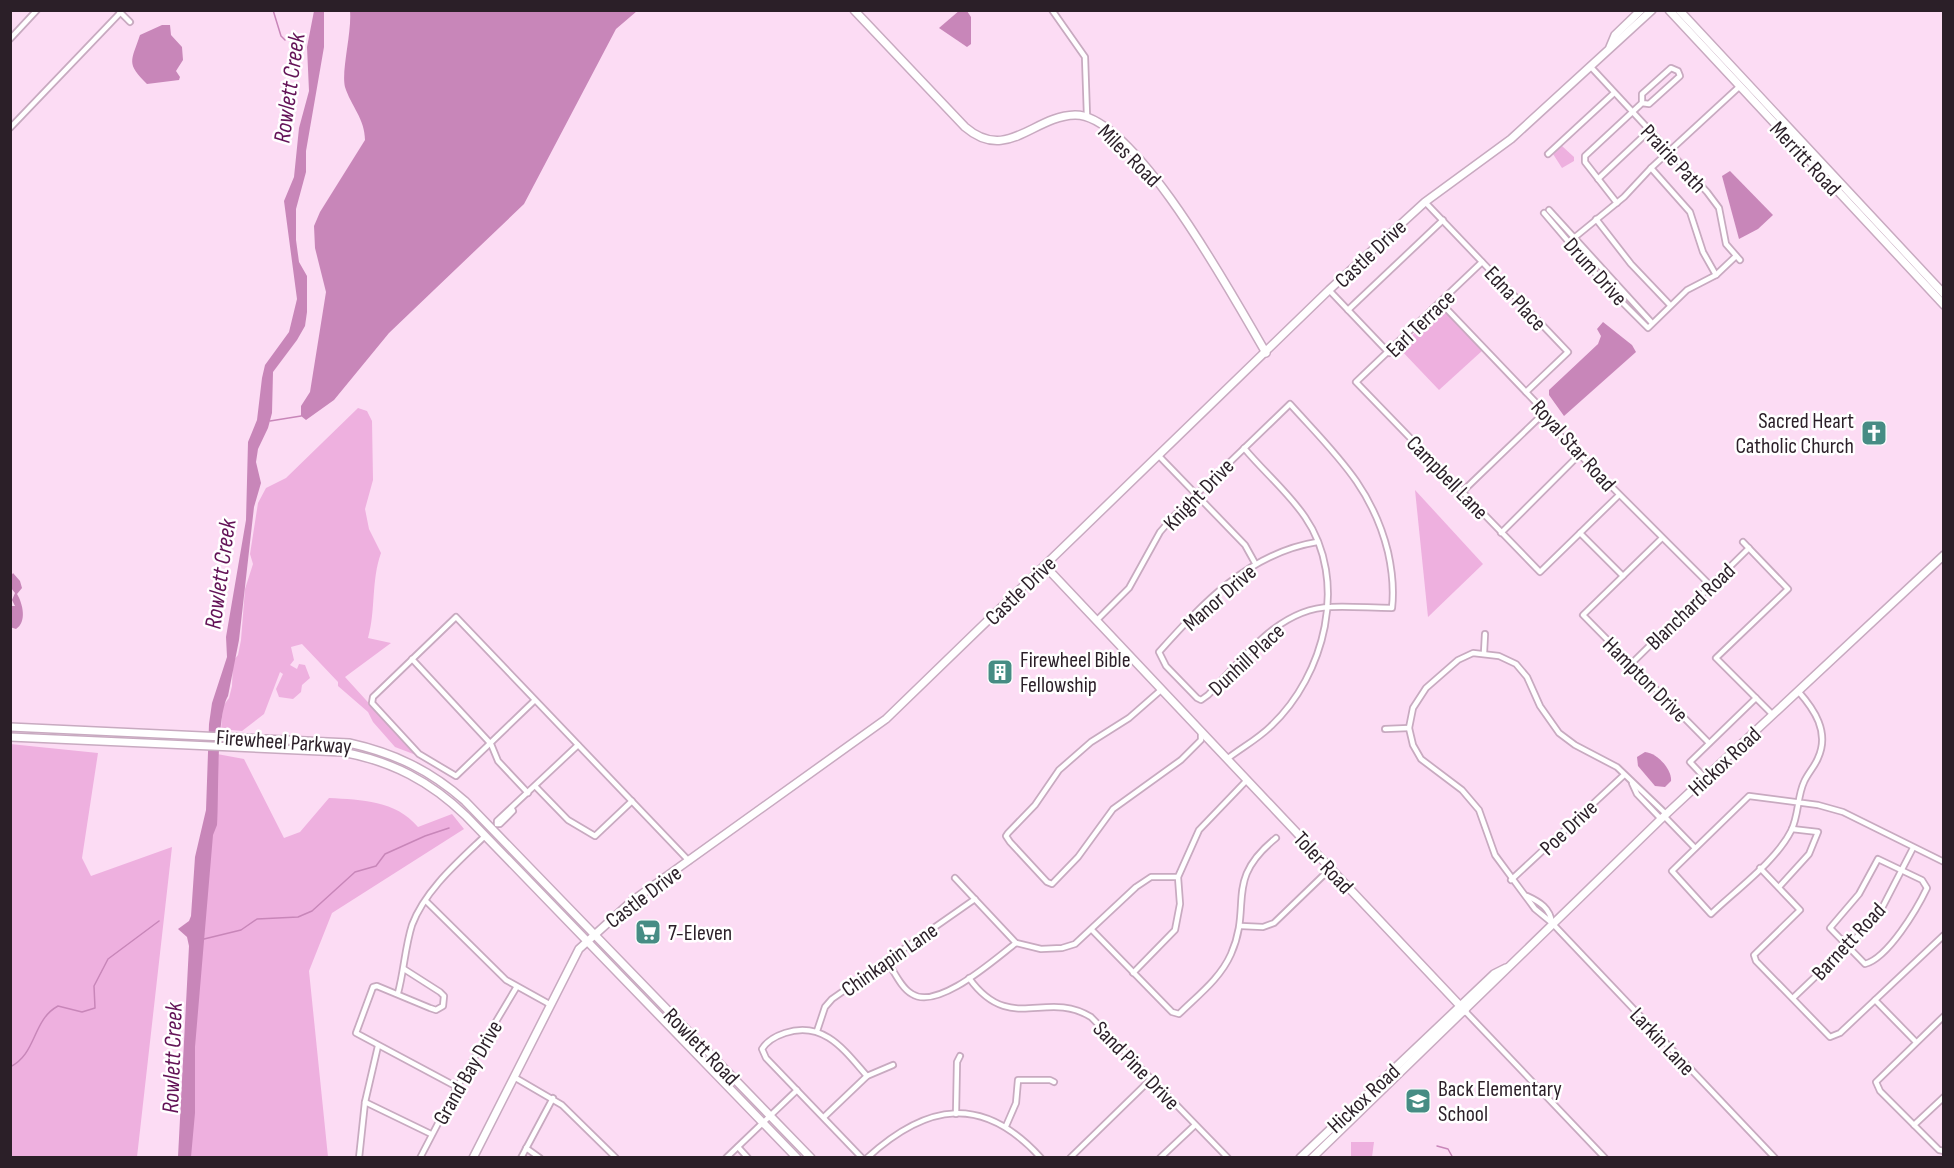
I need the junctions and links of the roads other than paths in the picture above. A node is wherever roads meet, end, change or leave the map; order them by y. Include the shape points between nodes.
1 (37, 10) edge
2 (854, 10) edge
3 (1052, 10) edge
4 (1641, 10) edge
5 (1652, 10) edge
6 (1670, 10) edge
7 (1679, 10) edge
8 (119, 12) edge
9 (130, 22) dead end
10 (10, 39) edge
11 (1610, 47) junction
12 (1590, 66) junction
13 (1740, 86) junction
14 (1614, 93) junction
15 (1642, 103) junction
16 (1632, 111) junction
17 (1087, 116) junction
18 (10, 128) edge
19 (1649, 131) junction
20 (1669, 152) junction
21 (1548, 154) dead end
22 (1651, 168) junction
23 (1598, 179) junction
24 (1425, 202) junction
25 (1617, 203) junction
26 (1546, 212) dead end
27 (1596, 219) junction
28 (1443, 220) junction
29 (1571, 240) junction
30 (1482, 262) junction
31 (1716, 275) junction
32 (1329, 290) junction
33 (1944, 294) edge
34 (1441, 303) junction
35 (1670, 305) junction
36 (1944, 305) edge
37 (1348, 310) junction
38 (1266, 353) junction
39 (1389, 353) junction
40 (1356, 382) joint
41 (1526, 392) junction
42 (1545, 412) junction
43 (1244, 448) junction
44 (1580, 455) junction
45 (1159, 456) junction
46 (1462, 492) junction
47 (1197, 495) junction
48 (1619, 495) junction
49 (1501, 532) junction
50 (1580, 533) junction
51 (1662, 538) junction
52 (1317, 542) junction
53 (1743, 542) dead end
54 (1749, 548) junction
55 (1944, 555) edge
56 (1255, 563) junction
57 (1045, 566) junction
58 (1623, 576) junction
59 (1710, 585) junction
60 (1329, 606) junction
61 (1392, 608) joint
62 (1096, 621) junction
63 (1485, 634) dead end
64 (1484, 653) junction
65 (412, 659) junction
66 (1631, 664) junction
67 (1179, 679) joint
68 (1161, 690) junction
69 (1798, 692) junction
70 (1756, 698) junction
71 (534, 701) junction
72 (1773, 715) junction
73 (10, 728) edge
74 (1409, 728) junction
75 (1385, 729) dead end
76 (1202, 732) junction
77 (10, 737) edge
78 (1709, 743) junction
79 (491, 744) junction
80 (578, 745) junction
81 (1227, 759) junction
82 (1624, 775) junction
83 (1705, 778) junction
84 (1247, 780) junction
85 (536, 786) junction
86 (528, 794) junction
87 (632, 801) junction
88 (1798, 802) junction
89 (1664, 817) junction
90 (494, 826) junction
91 (1792, 829) junction
92 (485, 836) junction
93 (1276, 838) dead end
94 (1695, 848) junction
95 (1913, 848) junction
96 (520, 857) junction
97 (689, 861) junction
98 (1944, 862) edge
99 (1760, 868) junction
100 (1330, 869) junction
101 (1902, 872) junction
102 (1178, 877) junction
103 (956, 878) dead end
104 (1511, 880) junction
105 (1779, 887) junction
106 (1525, 895) junction
107 (975, 899) junction
108 (426, 901) junction
109 (1552, 923) junction
110 (1241, 926) junction
111 (1092, 930) junction
112 (593, 934) junction
113 (1944, 935) edge
114 (588, 941) junction
115 (1016, 943) junction
116 (1846, 948) junction
117 (886, 961) junction
118 (404, 969) junction
119 (1133, 973) junction
120 (969, 978) junction
121 (516, 988) junction
122 (398, 993) junction
123 (1793, 998) junction
124 (1875, 1000) junction
125 (551, 1005) junction
126 (1462, 1008) junction
127 (1944, 1016) edge
128 (817, 1031) junction
129 (1916, 1042) junction
130 (378, 1046) junction
131 (702, 1046) junction
132 (694, 1053) junction
133 (960, 1056) dead end
134 (893, 1065) dead end
135 (867, 1076) junction
136 (514, 1077) junction
137 (1150, 1080) junction
138 (1054, 1083) dead end
139 (1381, 1086) junction
140 (457, 1087) junction
141 (797, 1090) junction
142 (1370, 1091) junction
143 (1944, 1097) edge
144 (553, 1098) junction
145 (364, 1102) junction
146 (956, 1113) junction
147 (771, 1116) junction
148 (824, 1116) junction
149 (764, 1122) junction
150 (1195, 1125) junction
151 (1914, 1125) junction
152 (1006, 1126) junction
153 (1341, 1129) junction
154 (431, 1134) junction
155 (738, 1147) junction
156 (526, 1148) junction
157 (1944, 1152) edge
158 (358, 1158) edge
159 (420, 1158) edge
160 (473, 1158) edge
161 (521, 1158) edge
162 (540, 1158) edge
163 (616, 1158) edge
164 (726, 1158) edge
165 (748, 1158) edge
166 (797, 1158) edge
167 (811, 1158) edge
168 (862, 1158) edge
169 (867, 1158) edge
170 (1041, 1158) edge
171 (1070, 1158) edge
172 (1160, 1158) edge
173 (1228, 1158) edge
174 (1300, 1158) edge
175 (1312, 1158) edge
176 (1605, 1158) edge
177 (1775, 1158) edge

1 - 10 street
2 - 17 street, Miles Road via 965,127 983,139 1006,140 1061,118
3 - 17 street via 1085,57
4 - 11 street, Castle Drive via 1615,35
5 - 11 street, Castle Drive via 1622,41
6 - 13 street, Merritt Road
7 - 33 street, Merritt Road
8 - 9 street
8 - 18 street
11 - 12 street, Castle Drive
12 - 14 street, Prairie Path
12 - 24 street, Castle Drive via 1511,139
13 - 20 street
13 - 36 street, Merritt Road
14 - 16 street, Prairie Path
14 - 21 street
15 - 15 street via 1649,104 1680,76 1678,71 1671,68 1642,94
15 - 16 street
16 - 19 street, Prairie Path
16 - 23 street via 1585,156
17 - 38 street, Miles Road via 1108,129 1160,184
19 - 20 street, Prairie Path
19 - 23 street
20 - 22 street
20 - 31 street, Prairie Path via 1719,208 1726,244 1738,258
22 - 25 street
22 - 31 street via 1690,212 1703,252
23 - 25 street
24 - 28 street, Edna Place
24 - 32 street, Castle Drive
25 - 27 street
26 - 29 street, Drum Drive
27 - 29 street
27 - 35 street
28 - 30 street, Edna Place
28 - 37 street
29 - 35 street, Drum Drive via 1608,287 1650,326
30 - 34 street, Earl Terrace
30 - 41 street, Edna Place via 1568,352
31 - 35 street via 1687,290
32 - 37 street
32 - 38 street, Castle Drive
34 - 39 street, Earl Terrace
34 - 41 street, Royal Star Road
37 - 39 street
38 - 45 street, Castle Drive
39 - 40 street, Earl Terrace
40 - 46 street, Campbell Lane
41 - 42 street, Royal Star Road
42 - 44 street, Royal Star Road via 1557,432
42 - 46 street
43 - 47 street, Knight Drive
43 - 52 street via 1305,517
43 - 61 street, Knight Drive via 1290,404 1344,462 1379,520 1391,566
44 - 48 street, Royal Star Road
44 - 49 street
45 - 47 street
45 - 57 street, Castle Drive
46 - 49 street, Campbell Lane
47 - 56 street via 1245,545
47 - 62 street, Knight Drive via 1160,532 1129,588
48 - 50 street
48 - 51 street, Royal Star Road
49 - 50 street, Campbell Lane via 1540,572
50 - 58 street
51 - 58 street
51 - 59 street, Royal Star Road
52 - 56 street, Manor Drive via 1278,552
52 - 60 street via 1327,577
53 - 54 street
54 - 59 street, Blanchard Road
54 - 70 street via 1788,589 1716,658
55 - 69 street, Hickox Road
56 - 67 street, Manor Drive via 1227,584 1159,652
57 - 62 street, Toler Road
57 - 97 street, Castle Drive via 886,718
58 - 66 street, Hampton Drive via 1582,615
59 - 66 street, Blanchard Road
60 - 61 street, Dunhill Place
60 - 67 street, Dunhill Place via 1301,613 1276,626 1201,700
60 - 81 street via 1317,657 1299,693 1271,726
62 - 68 street, Toler Road
63 - 64 street
64 - 74 street via 1458,660 1426,688 1413,708
64 - 82 street via 1516,664 1559,733
65 - 71 street via 456,617
65 - 79 street
65 - 79 street via 373,697 372,703 419,754 456,777
66 - 78 street, Hampton Drive
68 - 76 street, Toler Road
68 - 76 street via 1059,770 1035,805 1006,836 1049,884 1078,857 1113,809 1181,760 1201,740
69 - 72 street, Hickox Road
69 - 88 street via 1819,719 1822,745
70 - 72 street
70 - 78 street
71 - 79 street
71 - 80 street
72 - 83 street, Hickox Road
73 - 90 street, Firewheel Parkway via 349,743 393,755 447,784
74 - 75 street
74 - 104 street via 1421,759 1462,790 1479,810 1495,855
76 - 81 street, Toler Road
77 - 92 street, Firewheel Parkway via 342,752 392,765 435,788
78 - 83 street via 1690,762
79 - 86 street via 498,761
80 - 85 street
80 - 87 street
81 - 84 street, Toler Road
82 - 89 street via 1636,794
82 - 104 street, Poe Drive
83 - 89 street, Hickox Road
84 - 100 street, Toler Road
84 - 102 street via 1201,825
85 - 86 street
85 - 87 street via 568,820 596,836
86 - 90 street
87 - 97 street
88 - 91 street
88 - 94 street via 1749,796
88 - 95 street via 1844,812
89 - 94 street
89 - 109 street, Hickox Road
90 - 96 street, Firewheel Parkway
91 - 99 street
91 - 105 street via 1818,832 1809,854
92 - 96 street via 493,835
92 - 108 street
92 - 114 street, Firewheel Parkway
93 - 110 street via 1244,875
94 - 99 street via 1672,872 1711,914
95 - 98 street
95 - 101 street, Barnett Road
96 - 112 street, Firewheel Parkway
97 - 112 street, Castle Drive
99 - 105 street
100 - 110 street via 1274,923
100 - 126 street, Toler Road
101 - 116 street, Barnett Road via 1881,910
101 - 116 street via 1878,859 1859,894 1830,928
101 - 116 street via 1922,880 1927,888 1909,920 1869,964
102 - 111 street via 1157,876 1143,881
102 - 119 street via 1180,904 1175,930
103 - 107 street
104 - 106 street
105 - 123 street via 1800,910 1754,955
106 - 109 street via 1534,909
106 - 109 street via 1541,903
107 - 115 street
107 - 117 street, Chinkapin Lane
108 - 118 street via 411,929
108 - 121 street
109 - 126 street, Hickox Road
109 - 177 street, Larkin Lane
110 - 119 street via 1222,970 1176,1015
111 - 115 street via 1075,944 1062,948 1035,949
111 - 119 street
112 - 114 street, Castle Drive
112 - 131 street, Rowlett Road
113 - 124 street
114 - 125 street, Castle Drive via 579,949
114 - 132 street, Rowlett Road
115 - 120 street
116 - 123 street, Barnett Road
117 - 120 street via 917,997 939,995
117 - 128 street, Chinkapin Lane via 828,1002
118 - 122 street
118 - 122 street via 440,992 444,996 443,1006 436,1010
120 - 137 street, Sand Pine Drive via 1000,1007 1060,1008 1083,1013
121 - 125 street
121 - 140 street, Grand Bay Drive
122 - 130 street via 374,987 356,1033
123 - 124 street via 1833,1037
124 - 129 street
125 - 136 street, Castle Drive
126 - 139 street, Hickox Road
126 - 176 street, Toler Road
127 - 129 street
128 - 135 street via 838,1044
128 - 141 street via 789,1032 770,1040 762,1049
129 - 151 street via 1876,1083
130 - 140 street
130 - 145 street
131 - 132 street
131 - 147 street, Rowlett Road
132 - 149 street, Rowlett Road
133 - 146 street
134 - 135 street
135 - 148 street
136 - 144 street
136 - 160 street, Castle Drive
137 - 150 street, Sand Pine Drive
137 - 171 street
138 - 152 street via 1018,1080 1016,1103
139 - 142 street, Hickox Road
139 - 153 street, Hickox Road
140 - 154 street, Grand Bay Drive
141 - 147 street
141 - 148 street
142 - 153 street via 1341,1121
142 - 174 street, Hickox Road
143 - 151 street
144 - 156 street
144 - 163 street
145 - 154 street
145 - 158 street
146 - 152 street
146 - 169 street via 914,1122
147 - 149 street
147 - 167 street, Rowlett Road
148 - 168 street
149 - 155 street
149 - 166 street, Rowlett Road
150 - 172 street
150 - 173 street, Sand Pine Drive
151 - 157 street
152 - 170 street
153 - 175 street, Hickox Road
154 - 159 street, Grand Bay Drive
155 - 164 street
155 - 165 street
156 - 161 street
156 - 162 street

